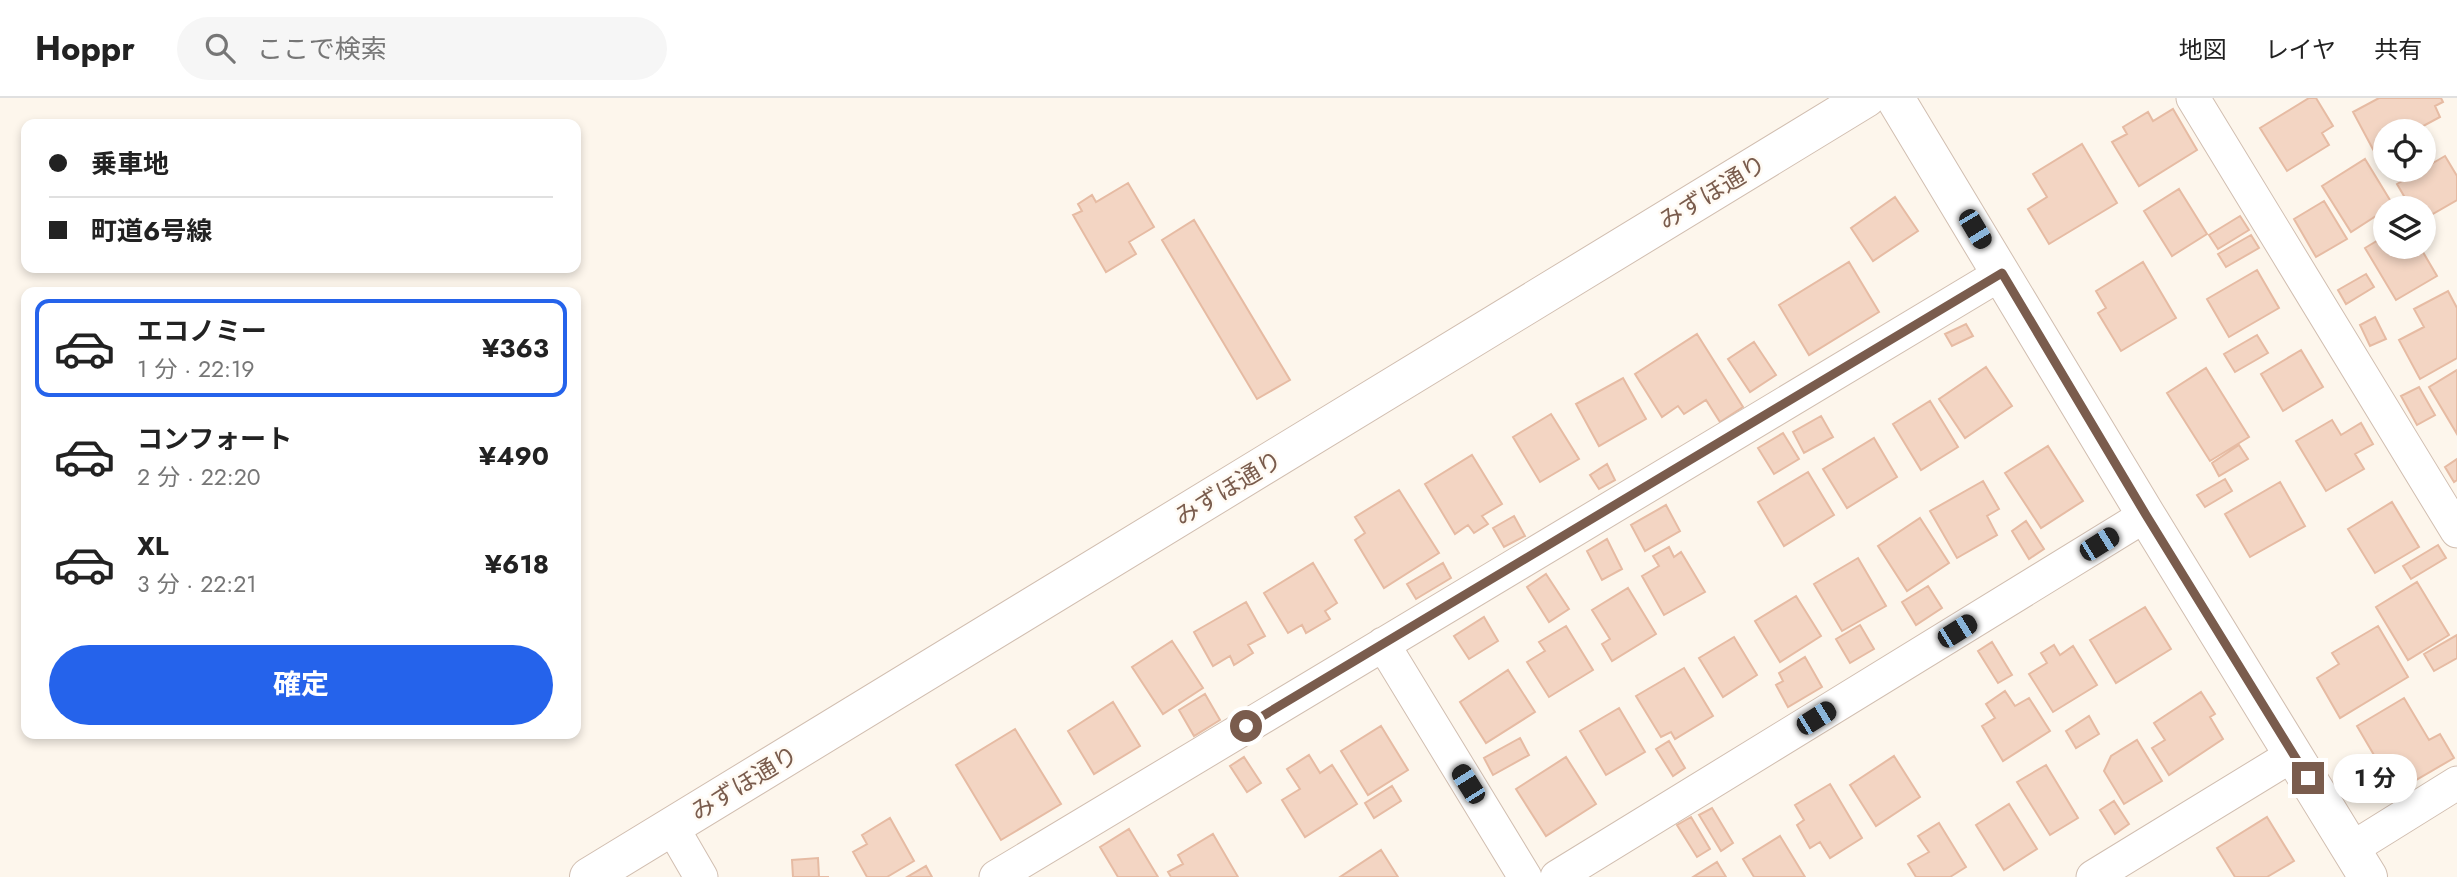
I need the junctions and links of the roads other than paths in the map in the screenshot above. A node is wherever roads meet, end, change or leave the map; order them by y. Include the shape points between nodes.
1 (1866, 98) edge
2 (1895, 98) edge
3 (2193, 98) edge
4 (2002, 273) junction
5 (2146, 515) junction
6 (2457, 531) edge
7 (1383, 644) junction
8 (2294, 754) junction
9 (2457, 783) edge
10 (672, 827) junction
11 (2360, 863) edge
12 (589, 877) edge
13 (701, 877) edge
14 (996, 877) edge
15 (1525, 877) edge
16 (1557, 877) edge
17 (2093, 877) edge

1 - 10 street, みずほ通り
2 - 4 street
3 - 6 street
4 - 5 street
4 - 7 street
5 - 8 street
5 - 16 street
7 - 14 street
7 - 15 street
8 - 11 street
8 - 17 street
9 - 11 street
10 - 12 street, みずほ通り
10 - 13 street

